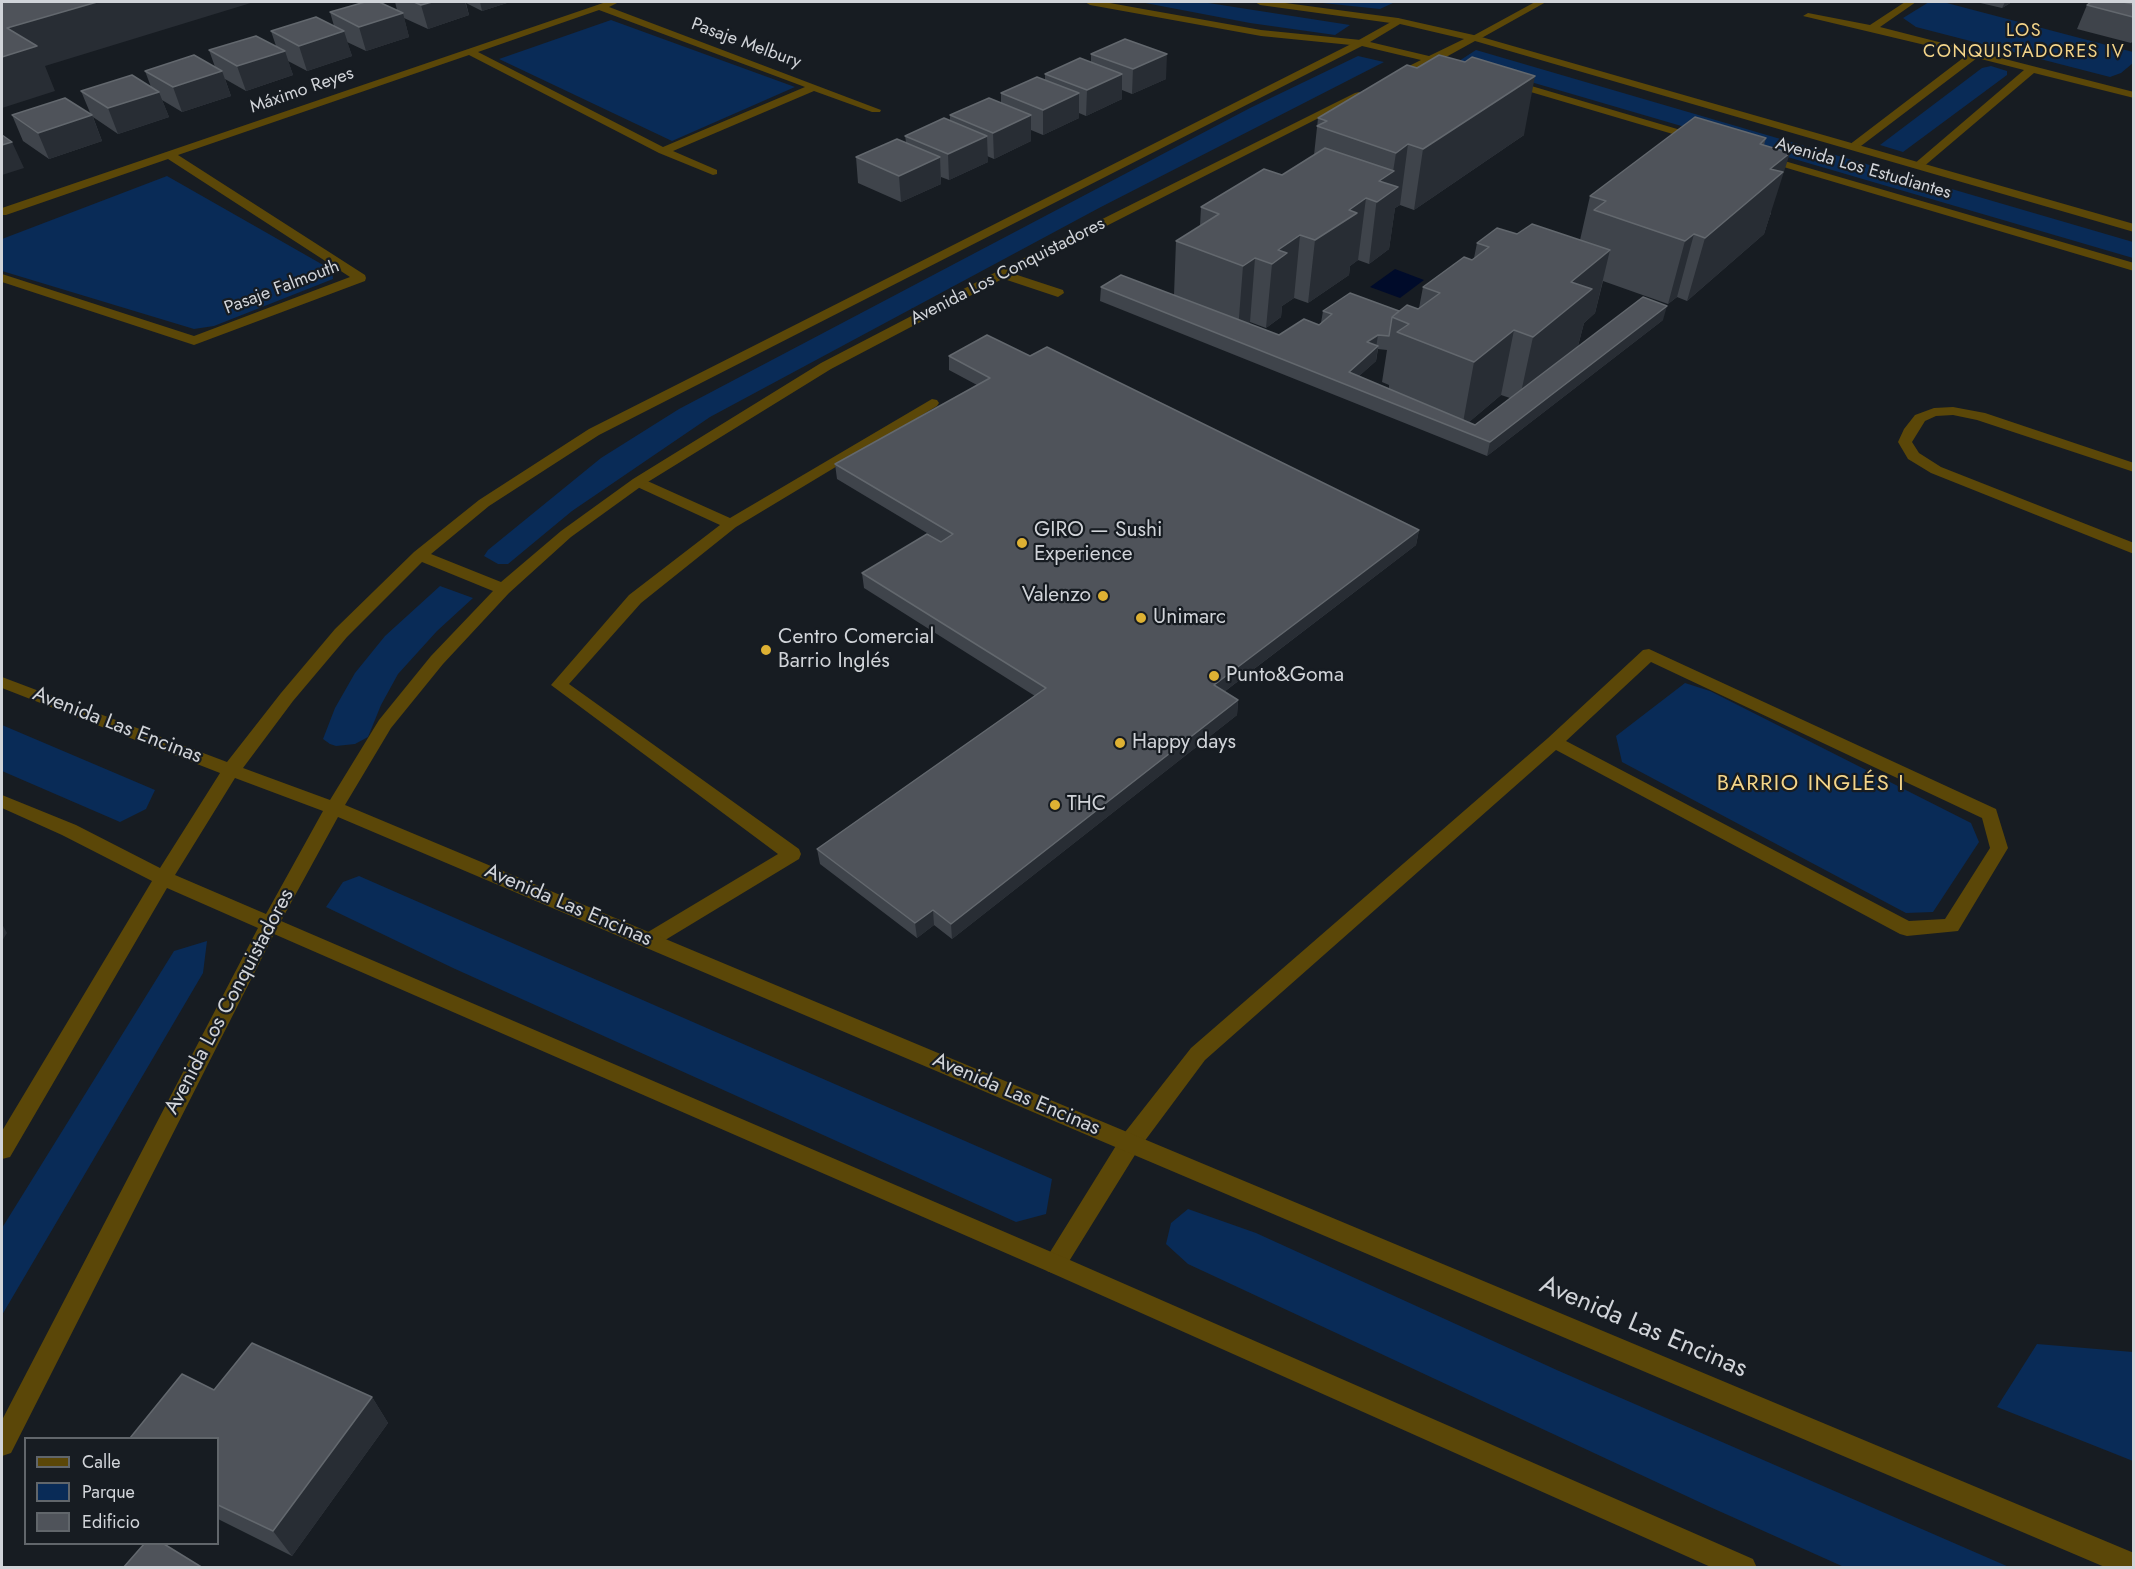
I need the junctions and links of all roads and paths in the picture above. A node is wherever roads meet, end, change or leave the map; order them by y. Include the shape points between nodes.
1 (614, 2) edge
2 (1090, 2) edge
3 (1260, 2) edge
4 (1541, 2) edge
5 (1911, 2) edge
6 (599, 7) junction
7 (1808, 16) dead end
8 (1398, 21) junction
9 (1872, 28) junction
10 (1474, 38) junction
11 (1361, 43) junction
12 (468, 51) junction
13 (1974, 55) junction
14 (1430, 59) junction
15 (1453, 66) edge
16 (2031, 70) junction
17 (1498, 79) edge
18 (814, 87) junction
19 (2130, 93) edge
20 (876, 110) dead end
21 (1714, 143) edge
22 (1853, 147) junction
23 (663, 151) junction
24 (1748, 153) edge
25 (168, 154) junction
26 (1918, 166) junction
27 (713, 172) dead end
28 (2, 212) edge
29 (2133, 228) edge
30 (2133, 267) edge
31 (1002, 274) junction
32 (2, 278) edge
33 (1058, 293) dead end
34 (932, 403) dead end
35 (2133, 468) edge
36 (638, 482) junction
37 (731, 524) junction
38 (2133, 549) edge
39 (420, 555) junction
40 (503, 589) junction
41 (2, 681) edge
42 (1554, 742) junction
43 (231, 770) junction
44 (2, 801) edge
45 (334, 808) junction
46 (163, 878) junction
47 (270, 924) junction
48 (650, 940) junction
49 (1130, 1143) junction
50 (2, 1150) edge
51 (1055, 1264) junction
52 (2, 1444) edge
53 (2133, 1566) edge
54 (1744, 1568) edge

1 - 6 street, Máximo Reyes
2 - 11 street via 1261,33
3 - 8 street, Avenida Los Estudiantes
4 - 10 street, Avenida Los Conquistadores
5 - 9 street
6 - 12 street, Máximo Reyes
6 - 18 street, Pasaje Melbury
7 - 9 street
8 - 10 street, Avenida Los Estudiantes
8 - 11 street
9 - 13 street
10 - 14 street, Avenida Los Conquistadores
10 - 22 street, Avenida Los Estudiantes
11 - 14 street
11 - 39 street via 594,432 484,503
12 - 23 street
12 - 25 street, Máximo Reyes
13 - 16 street
13 - 22 street
14 - 15 street
14 - 31 street, Avenida Los Conquistadores
16 - 19 street
16 - 26 street
17 - 21 street
18 - 20 street, Pasaje Melbury
18 - 23 street, Pasaje Melbury
22 - 26 street, Avenida Los Estudiantes
23 - 27 street
24 - 30 street, Avenida Los Estudiantes
25 - 28 street, Máximo Reyes
25 - 32 street, Pasaje Falmouth via 360,278 194,341
26 - 29 street, Avenida Los Estudiantes
31 - 33 street
31 - 36 street, Avenida Los Conquistadores via 826,366
34 - 37 street
35 - 38 street via 1980,416 1953,411 1920,418 1905,442 1913,456 1936,470
36 - 37 street
36 - 40 street, Avenida Los Conquistadores via 566,534
37 - 48 street via 635,599 559,685 792,854
39 - 40 street
39 - 43 street via 341,633
40 - 45 street, Avenida Los Conquistadores via 385,724
41 - 43 street, Avenida Las Encinas
42 - 42 street via 1649,654 1990,814 1999,849 1951,926 1907,929
42 - 49 street via 1198,1054
43 - 45 street, Avenida Las Encinas
43 - 46 street
44 - 46 street
45 - 47 street, Avenida Los Conquistadores
45 - 48 street, Avenida Las Encinas
46 - 47 street
46 - 50 street
47 - 51 street
47 - 52 street, Avenida Los Conquistadores
48 - 49 street, Avenida Las Encinas
49 - 51 street
49 - 53 street, Avenida Las Encinas
51 - 54 street

